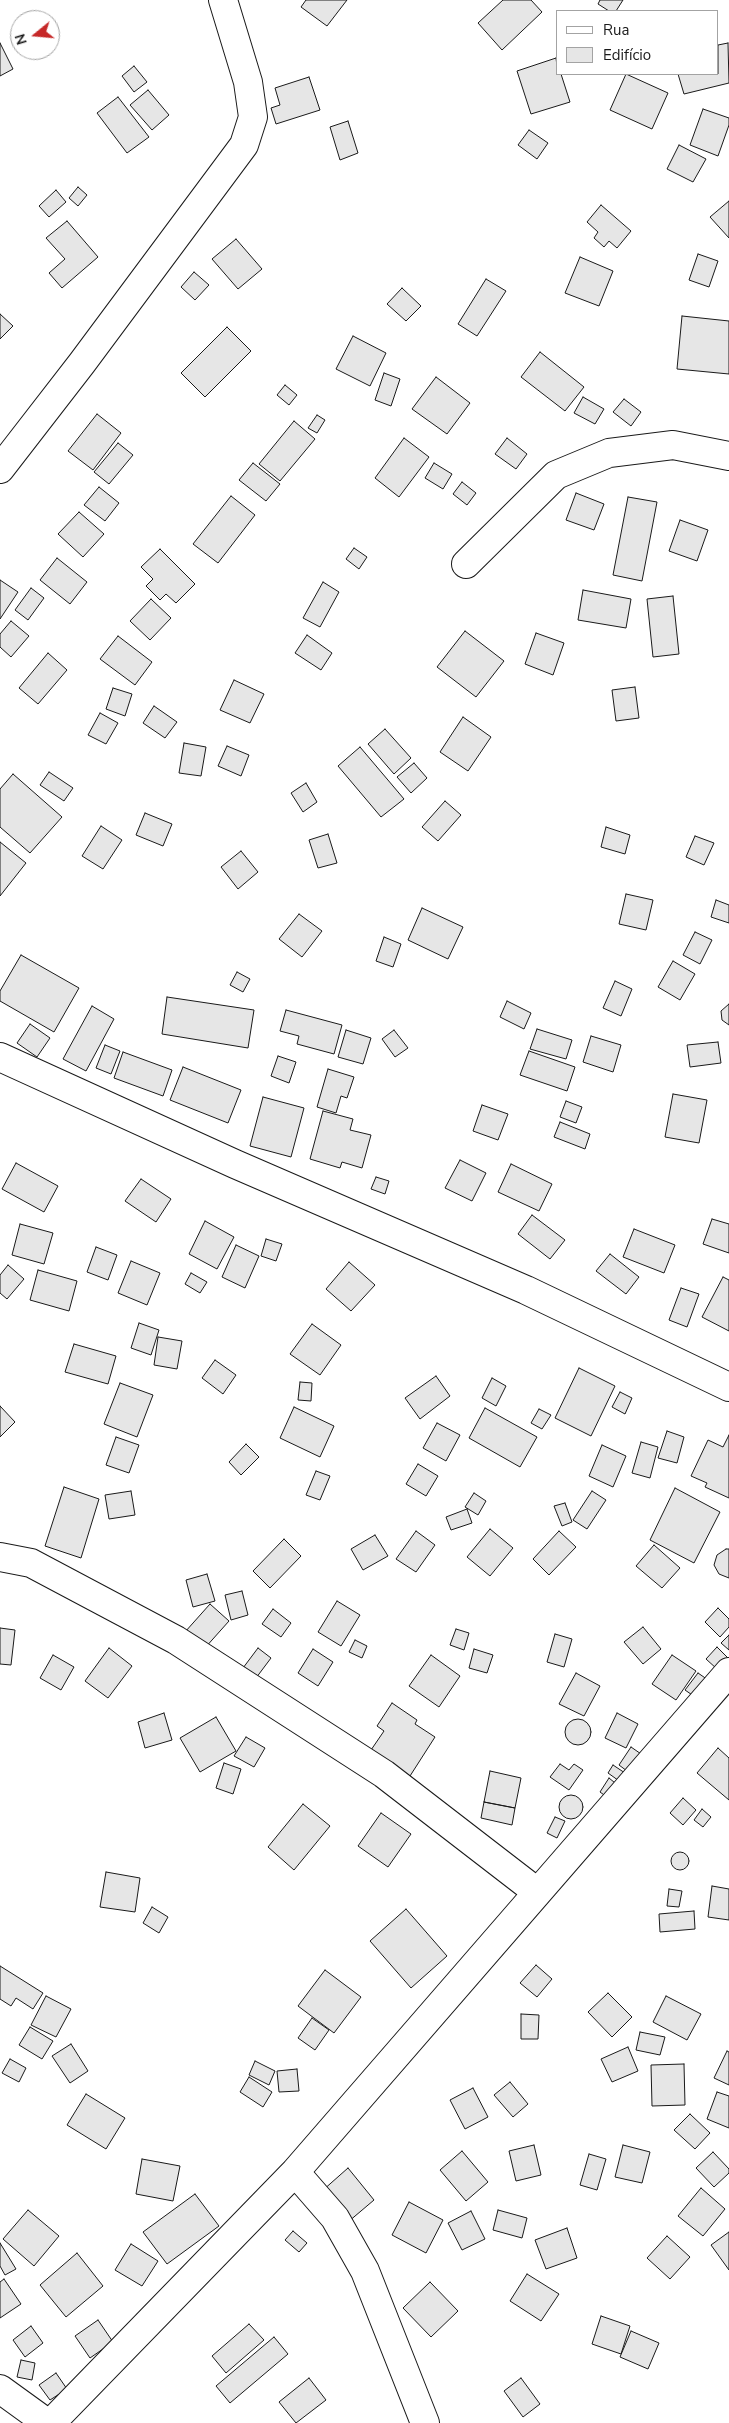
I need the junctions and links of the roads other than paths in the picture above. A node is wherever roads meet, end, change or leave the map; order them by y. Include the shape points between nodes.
1 (223, 0) edge
2 (729, 456) edge
3 (0, 469) edge
4 (466, 564) dead end
5 (0, 1057) edge
6 (729, 1387) edge
7 (0, 1557) edge
8 (729, 1672) edge
9 (537, 1892) junction
10 (294, 2172) junction
11 (0, 2389) edge
12 (47, 2423) edge
13 (51, 2423) edge
14 (425, 2423) edge

1 - 3 street via 248,82 254,117 244,145
2 - 4 street via 673,445 609,453 556,475
5 - 6 street via 235,1164 526,1290
7 - 9 street via 31,1563 176,1640 384,1774
8 - 9 street
9 - 10 street
10 - 13 street
10 - 14 street via 335,2218 365,2271
11 - 12 street

